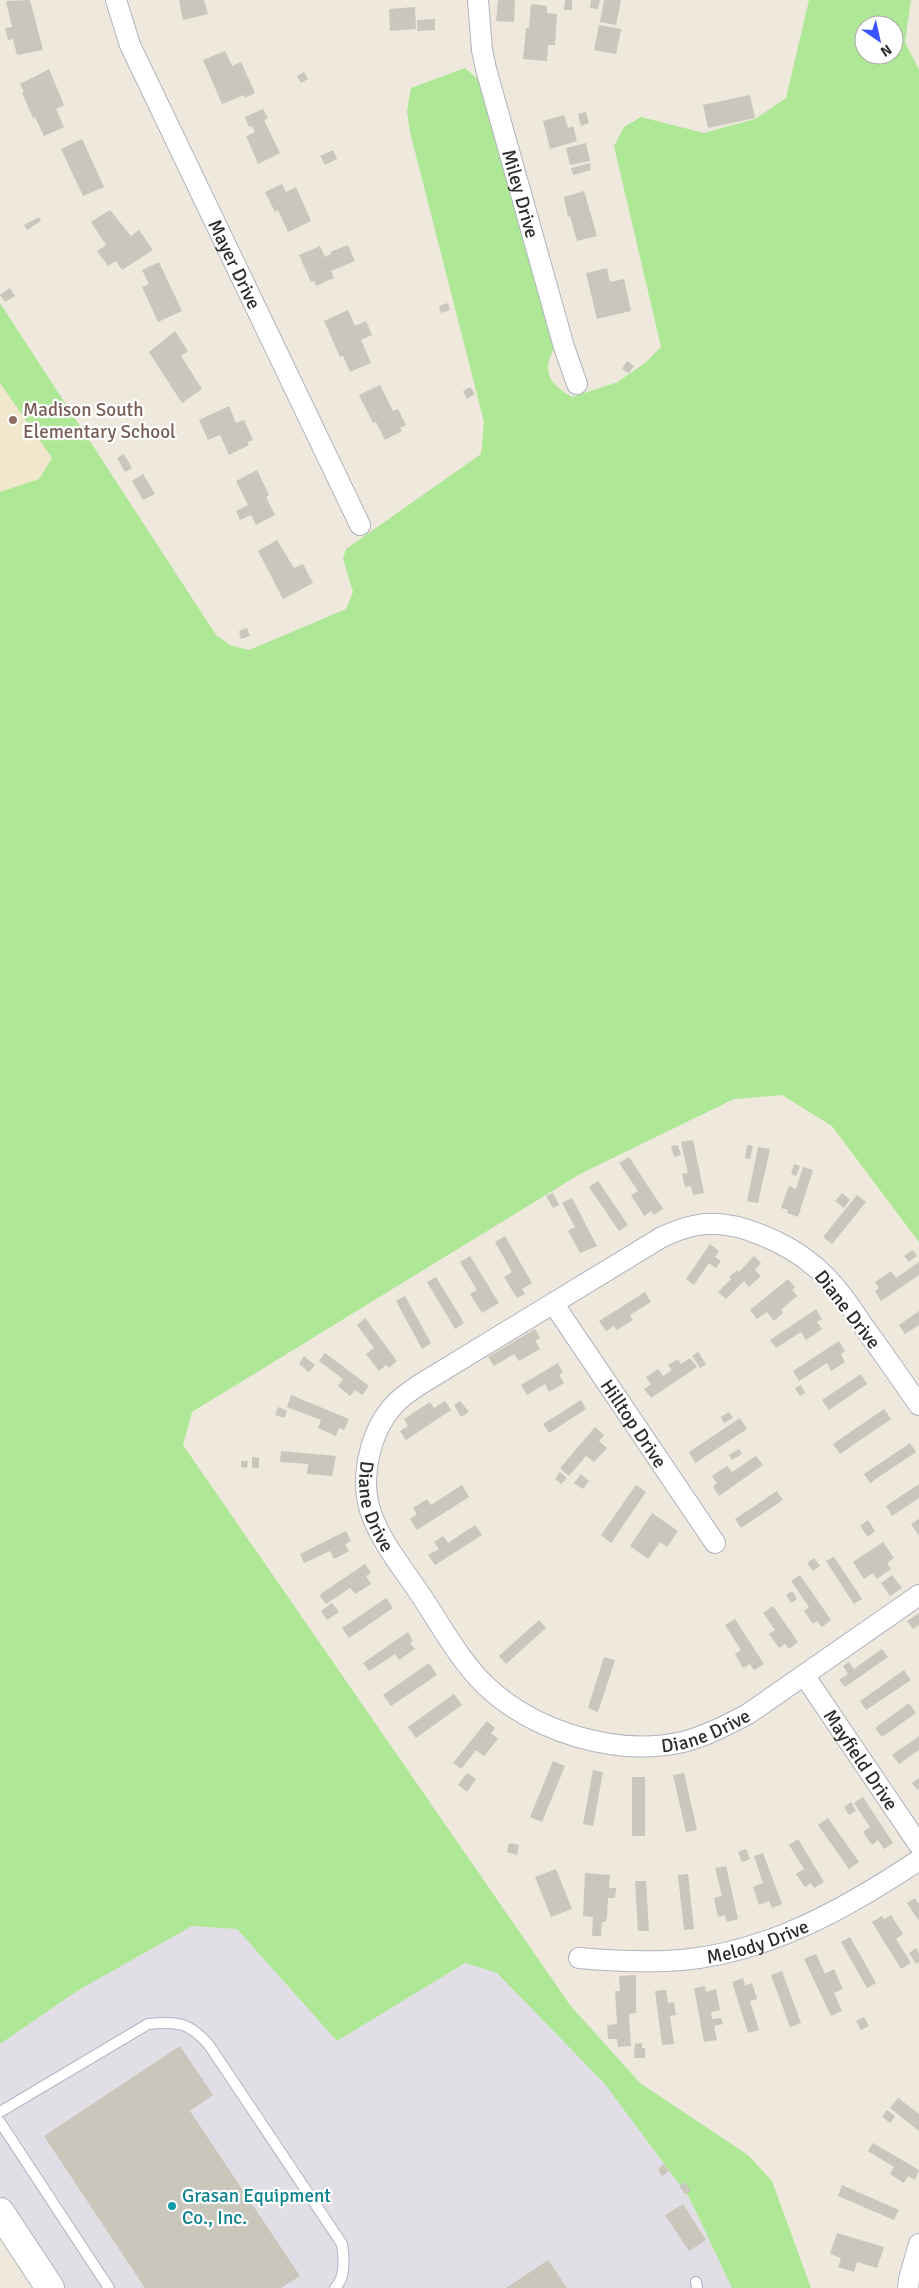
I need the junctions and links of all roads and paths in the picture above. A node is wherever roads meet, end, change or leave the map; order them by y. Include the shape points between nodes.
1 (116, 0) edge
2 (478, 0) edge
3 (577, 384) dead end
4 (360, 525) dead end
5 (553, 1303) junction
6 (919, 1406) edge
7 (715, 1543) dead end
8 (919, 1595) edge
9 (804, 1675) junction
10 (919, 1845) edge
11 (919, 1860) edge
12 (579, 1958) dead end
13 (0, 2112) edge
14 (0, 2122) edge
15 (0, 2212) edge
16 (919, 2244) edge
17 (50, 2288) edge
18 (109, 2288) edge
19 (335, 2288) edge
20 (908, 2288) edge

1 - 4 street, Mayer Drive via 130,45
2 - 3 street, Miley Drive via 488,78
5 - 6 street, Diane Drive via 662,1237 682,1229 699,1224 717,1225 760,1234 793,1251 823,1274 851,1308
5 - 7 street, Hilltop Drive
5 - 9 street, Diane Drive via 404,1395 382,1422 369,1456 370,1509 390,1549 466,1663 503,1700 545,1723 590,1739 641,1746 682,1742 718,1729 748,1714
8 - 9 street, Diane Drive
9 - 10 street, Mayfield Drive
11 - 12 street, Melody Drive via 835,1912 734,1950 655,1961
13 - 19 lane via 148,2024 184,2024 198,2032 209,2045 342,2244 344,2262
14 - 18 lane
15 - 17 main road
16 - 20 street

